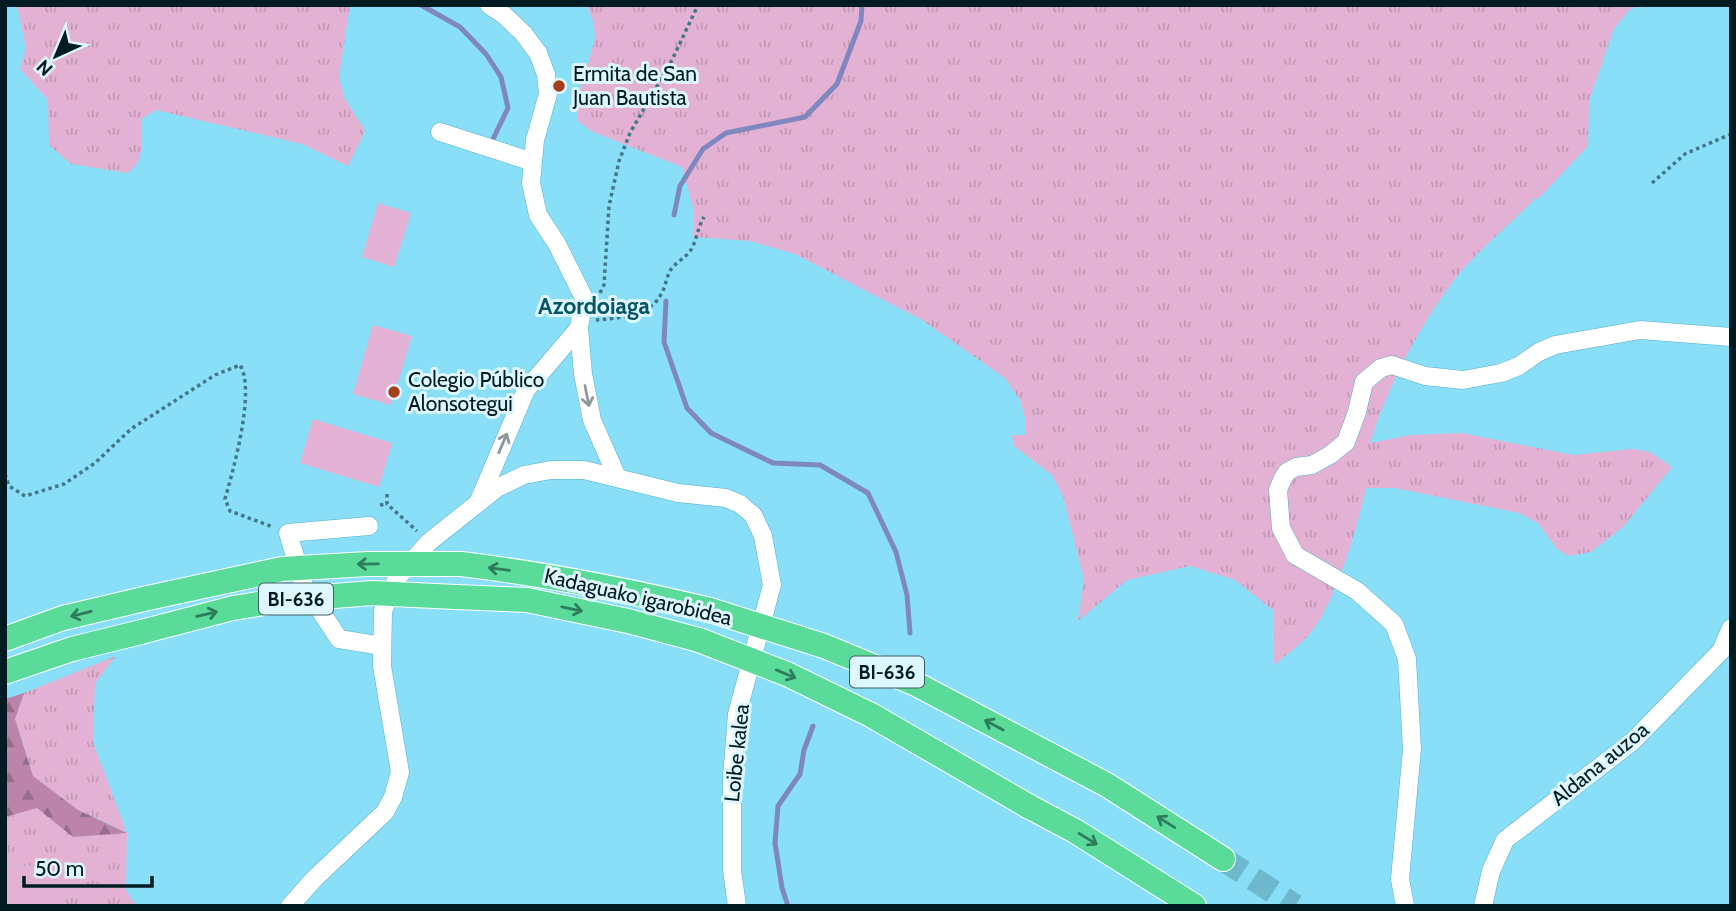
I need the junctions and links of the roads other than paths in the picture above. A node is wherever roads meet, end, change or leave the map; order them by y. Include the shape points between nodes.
1 (489, 5) edge
2 (440, 132) dead end
3 (533, 162) junction
4 (579, 325) junction
5 (1731, 337) edge
6 (617, 477) junction
7 (476, 506) junction
8 (369, 526) dead end
9 (1731, 628) edge
10 (5, 639) edge
11 (382, 646) junction
12 (5, 672) edge
13 (1223, 859) tunnel mouth
14 (290, 906) edge
15 (737, 906) edge
16 (1194, 906) edge
17 (1405, 906) edge
18 (1483, 906) edge

1 - 3 street via 523,33 546,74 548,94
2 - 3 street
3 - 4 street via 531,183 538,215 584,298
4 -> 6 street via 592,420
7 -> 4 street via 526,390
5 - 17 street via 1640,330 1555,345 1501,373 1463,380 1425,376 1392,365 1381,368 1364,382 1346,442 1312,465 1287,472 1282,480 1278,489 1281,528 1294,555 1357,591 1394,624 1407,659 1412,749 1400,878
6 - 7 street, Loibe kalea via 584,470 524,475
6 - 15 street, Loibe kalea via 678,493 726,498 753,515 763,536 772,585 737,714 732,778 732,870
7 - 11 street, Loibe kalea via 429,542 397,578 383,611
8 - 11 street via 288,533 304,586 339,639
9 - 18 street, Aldana auzoa via 1721,652 1633,741 1505,840
13 -> 10 highway, Kadaguako igarobidea / BI-636, bridge via 1107,785 916,684 824,646 710,610 528,572 461,564 282,569 63,618
11 - 14 street, Loibe kalea via 400,772 393,797 384,812
12 -> 16 highway, Kadaguako igarobidea / BI-636, bridge via 72,649 233,608 284,600 372,593 527,600 699,640 787,674 871,715 1075,831

